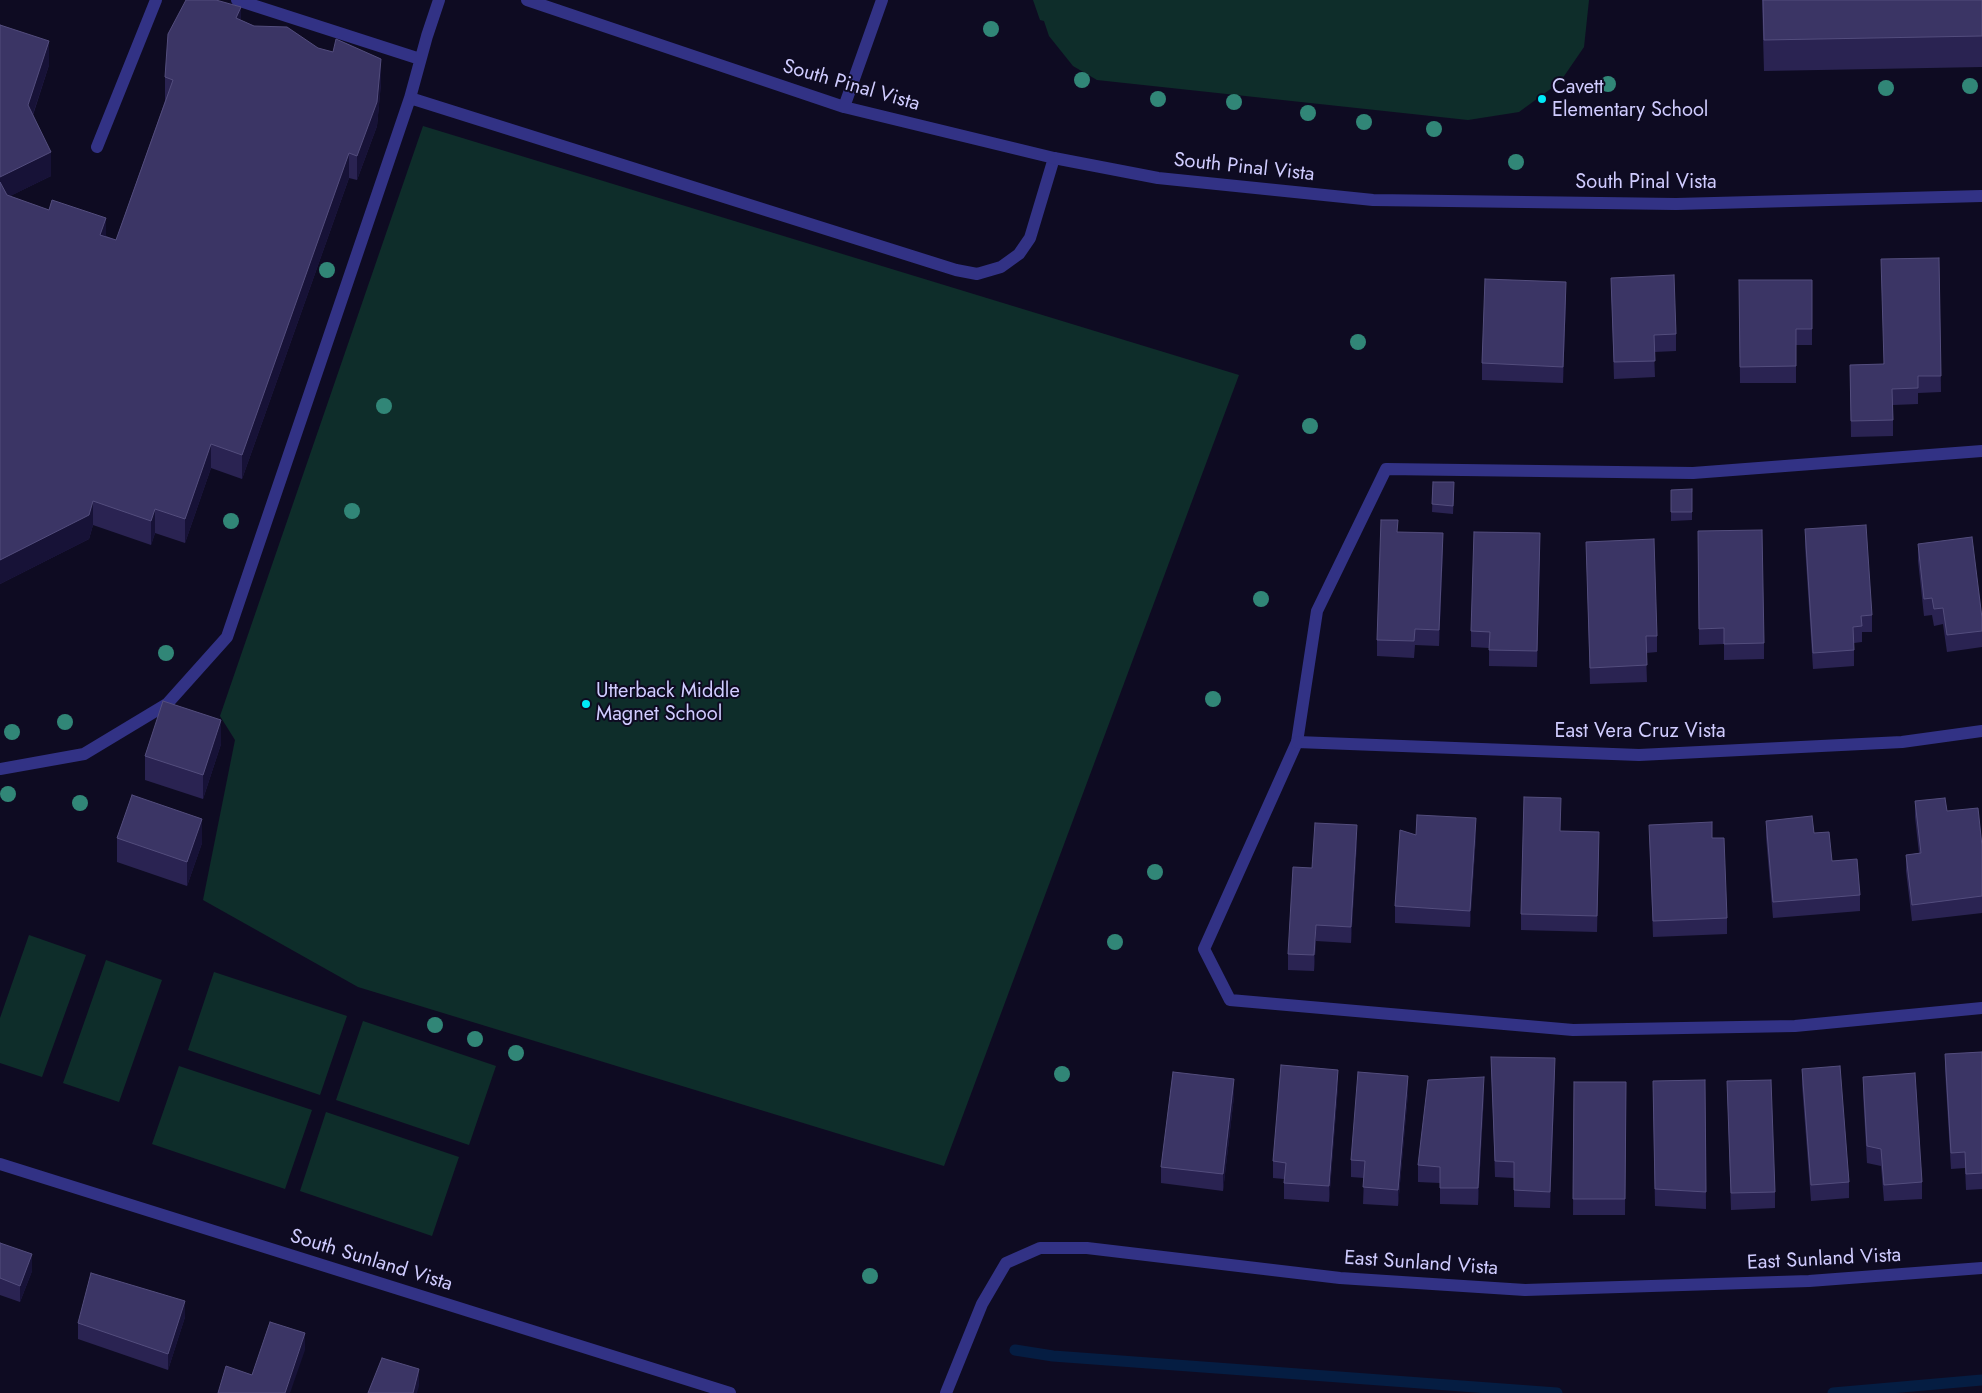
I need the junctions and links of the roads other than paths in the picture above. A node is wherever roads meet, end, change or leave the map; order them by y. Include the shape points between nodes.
1 (156, 0) edge
2 (237, 0) edge
3 (439, 0) edge
4 (527, 0) edge
5 (882, 0) edge
6 (420, 59) junction
7 (410, 98) junction
8 (844, 107) junction
9 (97, 147) dead end
10 (1054, 158) junction
11 (1982, 196) edge
12 (1982, 451) edge
13 (1982, 731) edge
14 (1297, 742) junction
15 (0, 769) edge
16 (1982, 1008) edge
17 (0, 1164) edge
18 (1982, 1268) edge
19 (730, 1393) edge
20 (946, 1393) edge

1 - 9 street
2 - 6 street
3 - 6 street
4 - 8 street, South Pinal Vista
5 - 8 street
6 - 7 street
7 - 10 street via 977,274 1001,267 1019,254 1030,238
7 - 15 street via 226,637 167,704 84,754
8 - 10 street, South Pinal Vista
10 - 11 street, South Pinal Vista via 1158,178 1373,200 1676,204
12 - 14 street via 1693,473 1386,469 1317,612
13 - 14 street, East Vera Cruz Vista via 1902,742 1639,755
14 - 16 street via 1204,950 1230,1000 1573,1030 1796,1026
17 - 19 street, South Sunland Vista
18 - 20 street, East Sunland Vista via 1809,1281 1525,1290 1340,1278 1087,1248 1040,1248 1006,1263 982,1304

